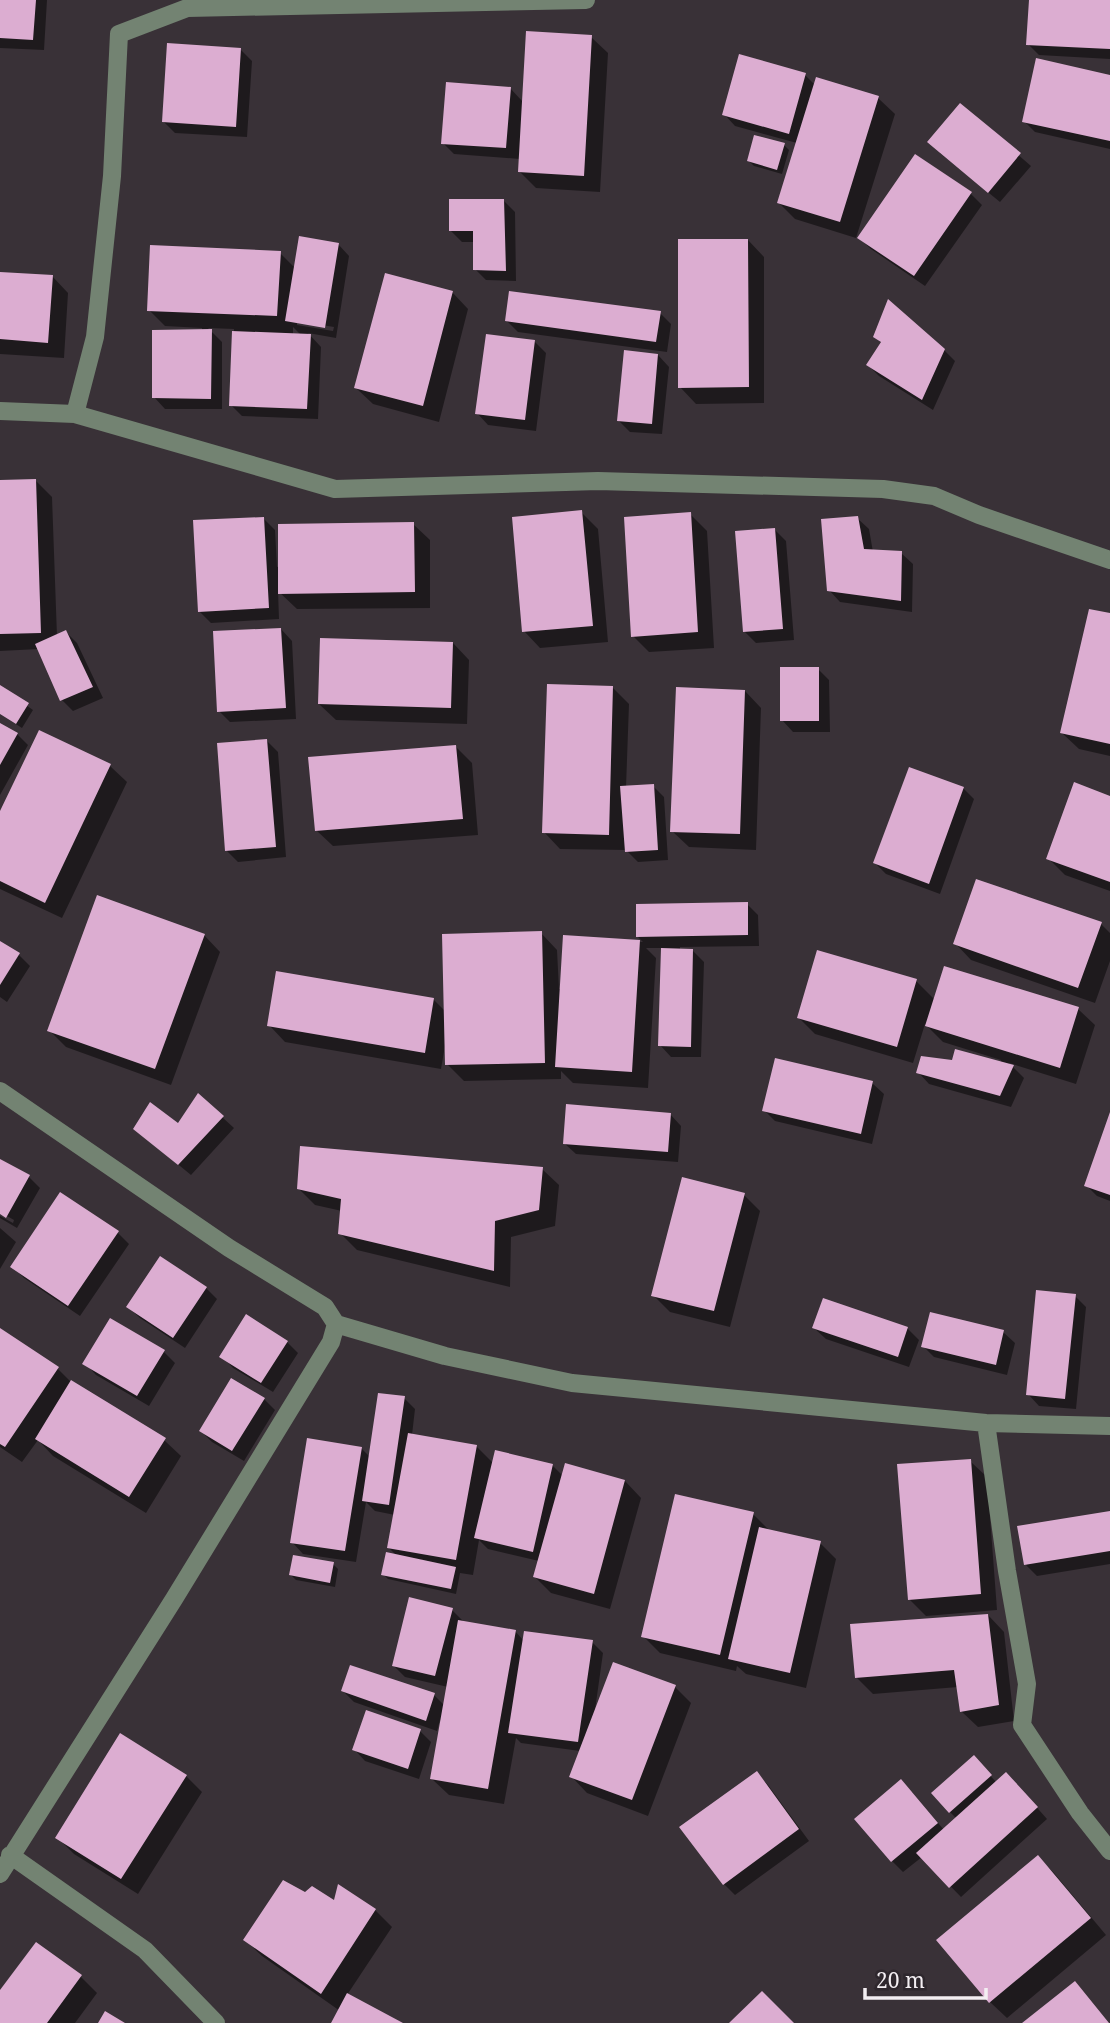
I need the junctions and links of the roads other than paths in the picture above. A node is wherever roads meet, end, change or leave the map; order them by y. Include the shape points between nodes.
1 (586, 0) edge
2 (0, 411) edge
3 (75, 414) junction
4 (1110, 560) edge
5 (0, 1091) edge
6 (336, 1324) junction
7 (986, 1423) junction
8 (1110, 1426) edge
9 (1110, 1851) edge
10 (10, 1855) junction
11 (0, 1874) edge
12 (216, 2023) edge

1 - 3 street via 187,8 119,34 95,337
2 - 3 street
3 - 4 street via 335,489 598,481 883,489 934,496
5 - 6 street via 229,1248 325,1307
6 - 7 street via 445,1356 572,1383
6 - 10 street via 331,1342 174,1599
7 - 8 street
7 - 9 street via 1027,1684 1021,1725
10 - 11 street
10 - 12 street via 145,1950

